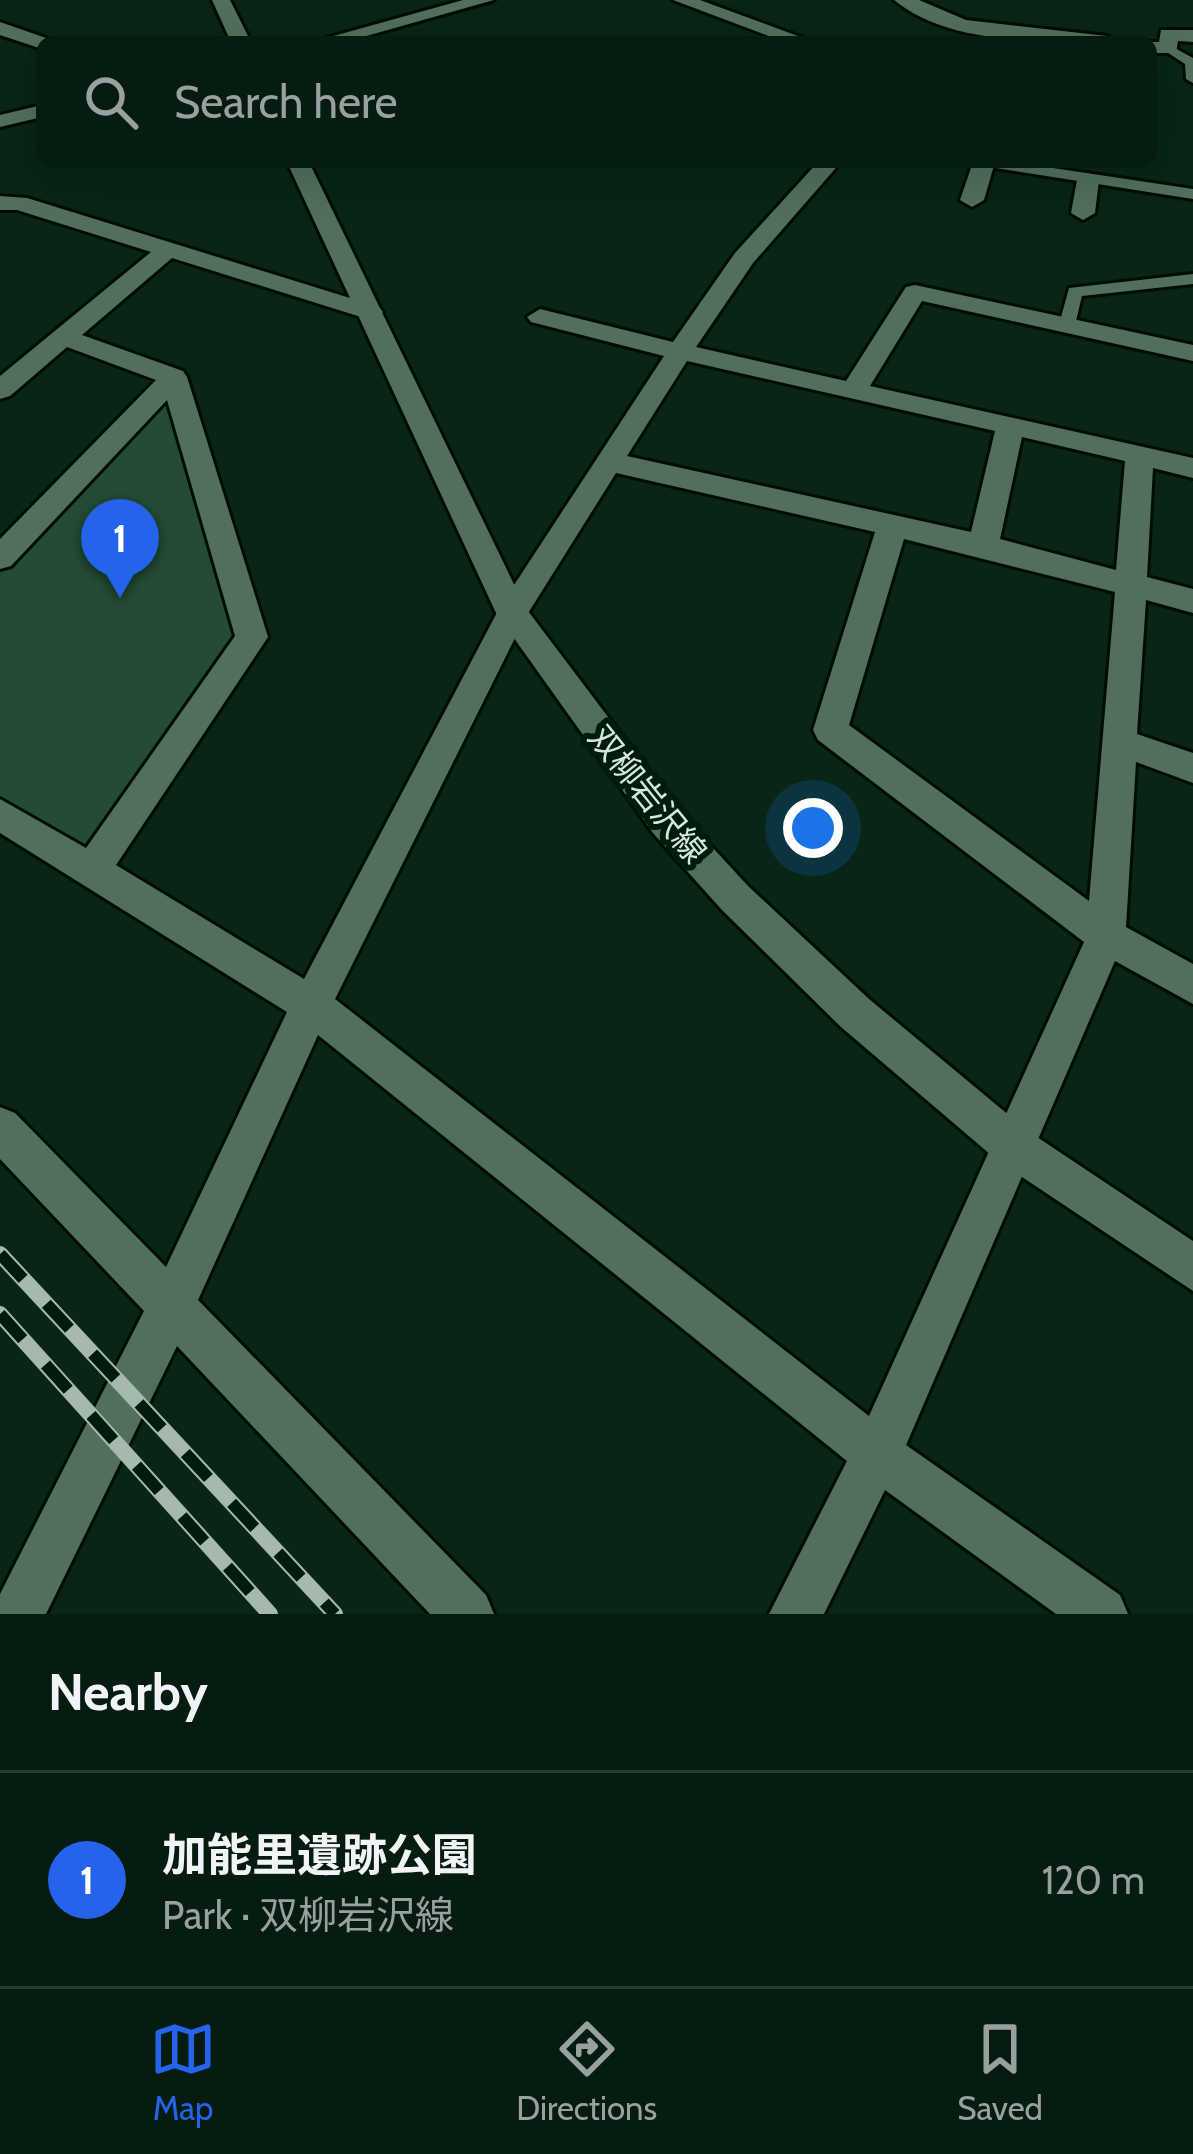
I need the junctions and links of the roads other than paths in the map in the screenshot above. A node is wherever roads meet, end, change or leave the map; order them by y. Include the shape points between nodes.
1 (221, 0) edge
2 (485, 0) edge
3 (682, 0) edge
4 (903, 0) edge
5 (985, 0) edge
6 (962, 25) junction
7 (0, 28) edge
8 (758, 28) junction
9 (1193, 35) edge
10 (238, 36) edge
11 (345, 36) edge
12 (748, 36) edge
13 (784, 36) edge
14 (951, 36) edge
15 (1002, 36) edge
16 (36, 41) edge
17 (1160, 48) edge
18 (1193, 79) edge
19 (36, 114) edge
20 (0, 121) edge
21 (301, 168) edge
22 (825, 168) edge
23 (981, 168) edge
24 (1018, 168) edge
25 (1088, 180) junction
26 (1193, 194) edge
27 (972, 200) dead end
28 (0, 203) edge
29 (1083, 214) dead end
30 (170, 248) junction
31 (1193, 279) edge
32 (370, 312) junction
33 (540, 317) dead end
34 (1068, 326) junction
35 (61, 336) junction
36 (678, 353) junction
37 (1193, 353) edge
38 (174, 377) junction
39 (855, 388) junction
40 (0, 390) edge
41 (1010, 425) junction
42 (1140, 455) junction
43 (609, 462) junction
44 (1193, 468) edge
45 (892, 527) junction
46 (982, 546) junction
47 (0, 559) edge
48 (1132, 584) junction
49 (1193, 601) edge
50 (512, 613) junction
51 (1120, 742) junction
52 (1193, 767) edge
53 (0, 814) edge
54 (92, 870) junction
55 (1106, 936) junction
56 (1193, 985) edge
57 (311, 1004) junction
58 (0, 1128) edge
59 (1013, 1146) junction
60 (1193, 1268) edge
61 (172, 1305) junction
62 (877, 1454) junction
63 (18, 1614) edge
64 (467, 1614) edge
65 (796, 1614) edge
66 (1101, 1614) edge

1 - 10 street
2 - 11 street
3 - 8 street
4 - 6 street
5 - 6 street
6 - 14 street
6 - 15 street
7 - 16 street
8 - 12 street
8 - 13 street
9 - 17 street via 1168,34
17 - 18 lane via 1190,62
19 - 20 street
21 - 32 street, 双柳岩沢線
22 - 36 street via 744,258
23 - 27 street
24 - 25 lane
25 - 26 lane
25 - 29 street
28 - 30 street
30 - 32 street
30 - 35 street
31 - 34 lane via 1075,292
32 - 50 street, 双柳岩沢線
33 - 36 street
34 - 37 street
34 - 39 street via 915,292
35 - 38 street
35 - 40 street
36 - 39 street
36 - 43 street
38 - 47 street
38 - 54 street via 252,638
39 - 41 street
41 - 42 street
41 - 46 street
42 - 44 street
42 - 48 street
43 - 45 street
43 - 50 street
45 - 46 street
45 - 55 street via 830,730
46 - 48 street
48 - 49 street
48 - 51 street
50 - 57 street
50 - 59 street, 双柳岩沢線 via 608,749 735,898
51 - 52 street
51 - 55 street
53 - 54 street
54 - 57 street
55 - 56 street
55 - 59 street
57 - 61 street
57 - 62 street
58 - 61 street
59 - 60 street, 双柳岩沢線
59 - 62 street
61 - 63 street
61 - 64 street
62 - 65 street
62 - 66 street

